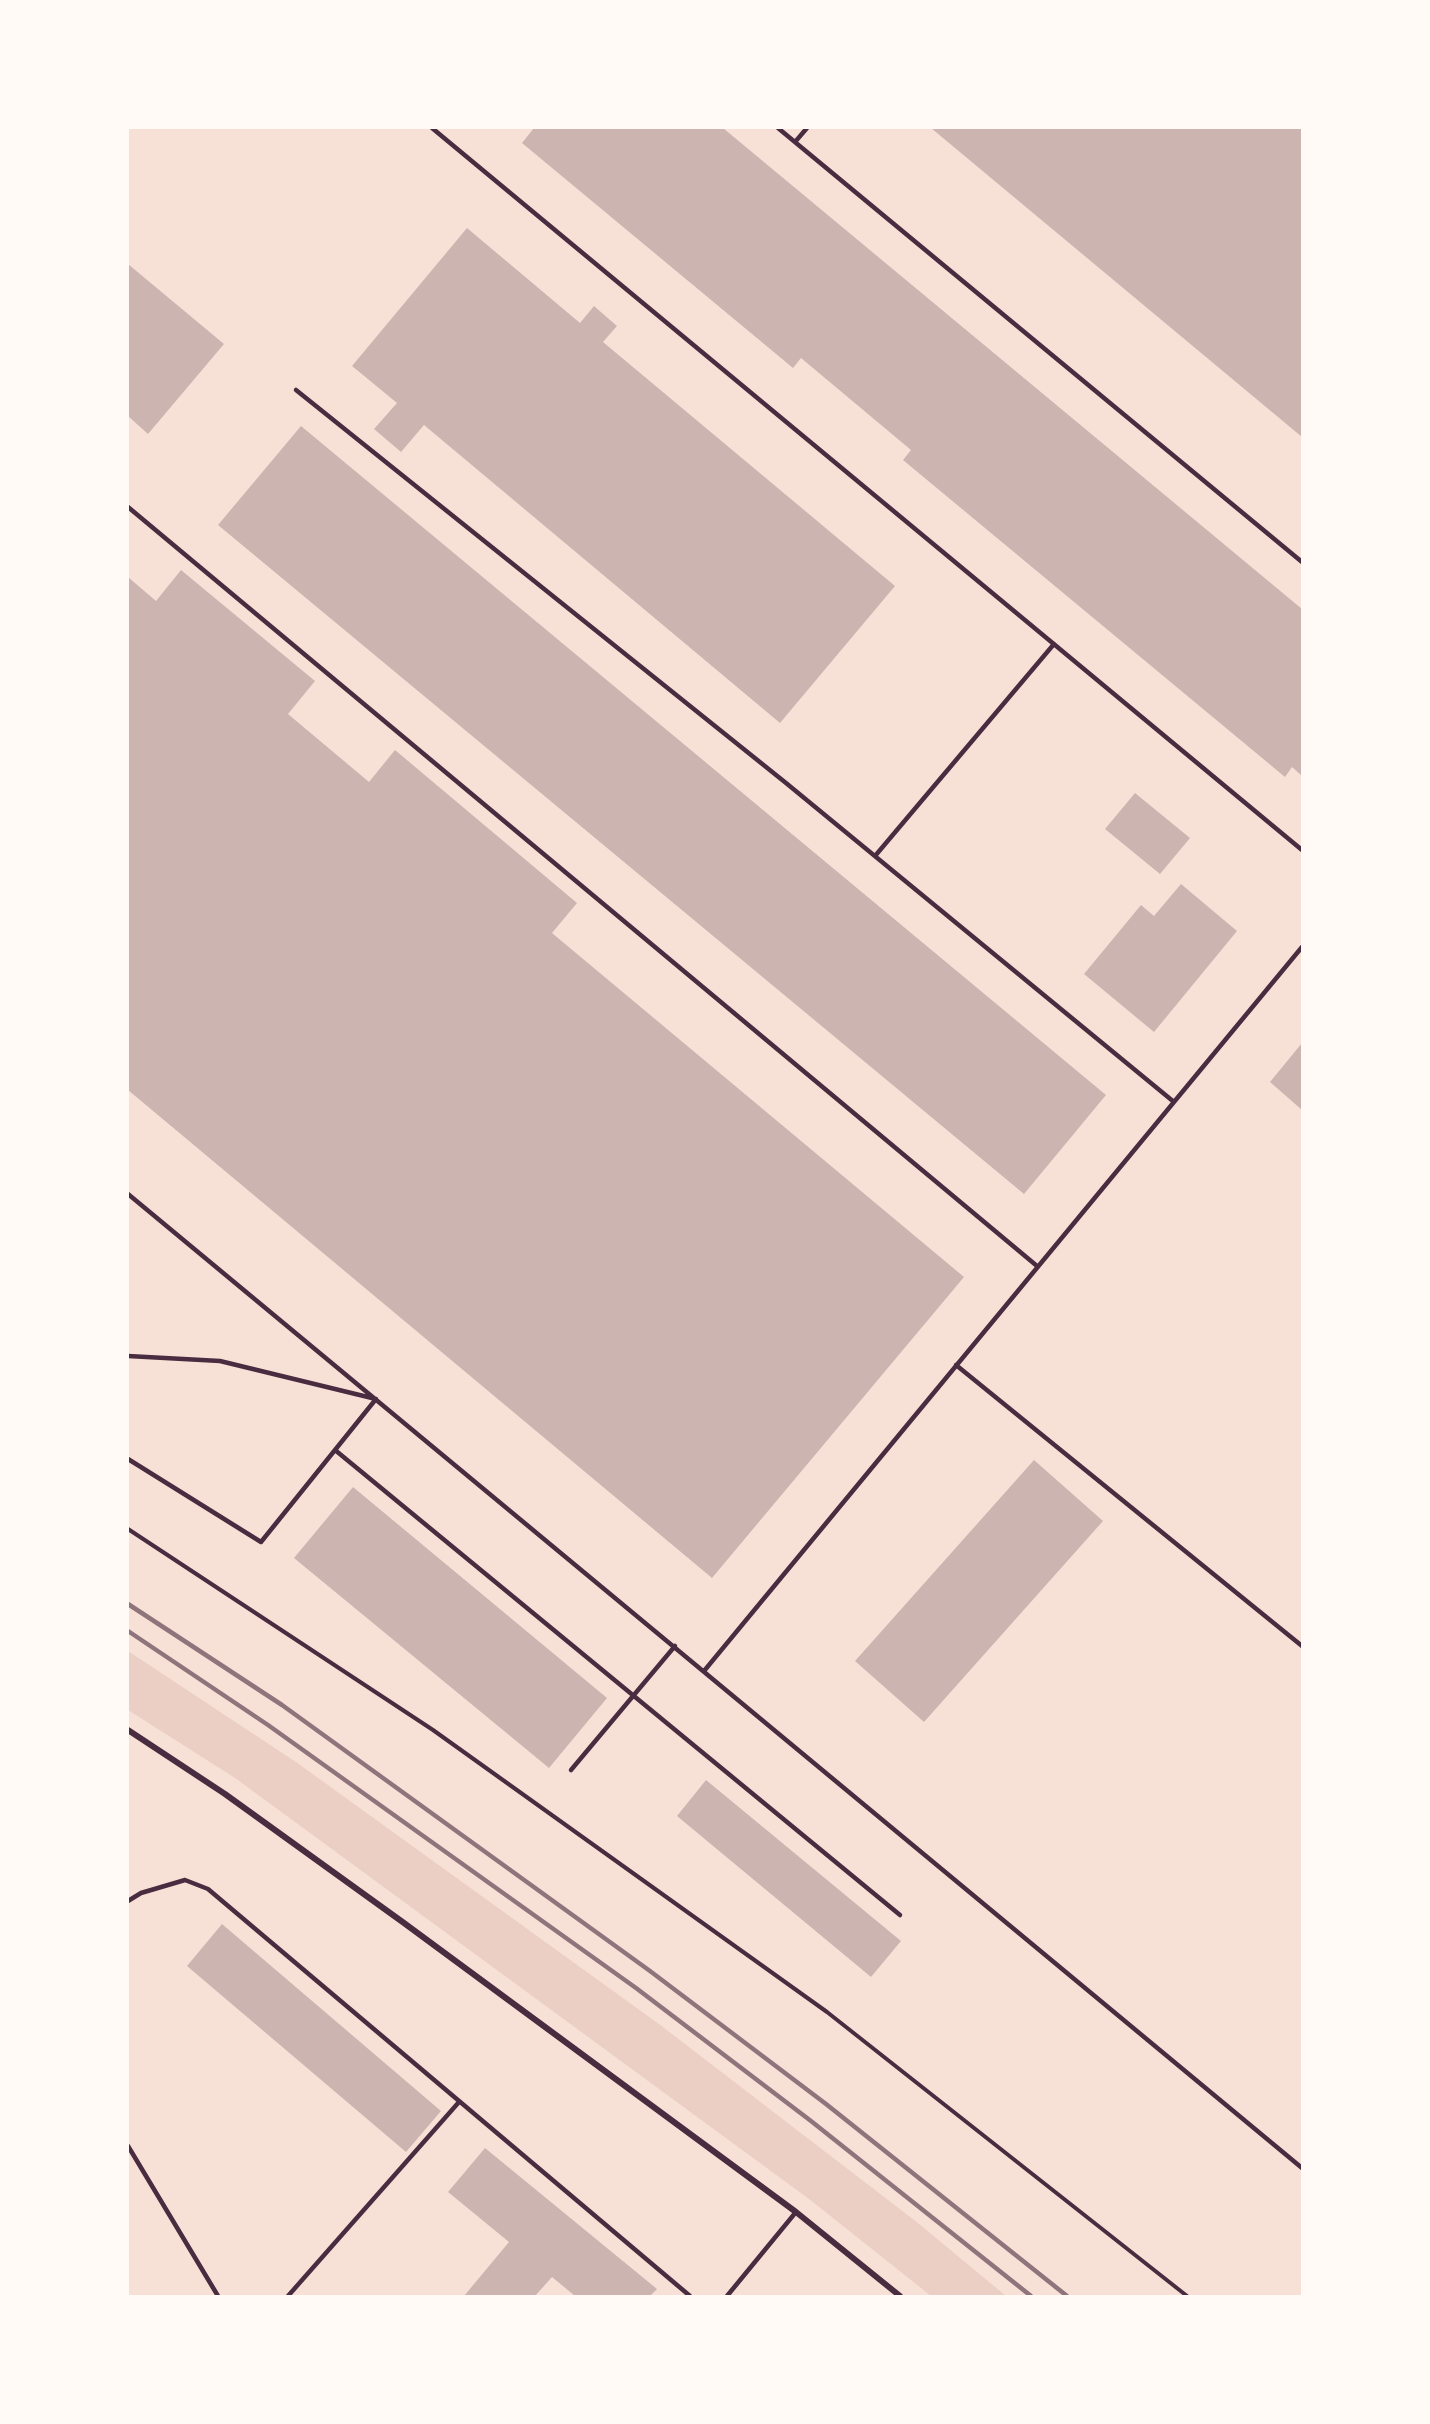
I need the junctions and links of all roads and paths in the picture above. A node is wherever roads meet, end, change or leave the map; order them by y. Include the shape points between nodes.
1 (432, 128) edge
2 (778, 128) edge
3 (807, 128) edge
4 (795, 142) junction
5 (296, 390) dead end
6 (128, 507) edge
7 (1302, 562) edge
8 (1054, 644) junction
9 (1302, 850) edge
10 (875, 856) junction
11 (1302, 947) edge
12 (1174, 1102) junction
13 (128, 1194) edge
14 (1037, 1266) junction
15 (128, 1356) edge
16 (956, 1365) junction
17 (376, 1399) junction
18 (336, 1450) junction
19 (128, 1459) edge
20 (128, 1529) edge
21 (675, 1646) junction
22 (1302, 1646) edge
23 (704, 1671) junction
24 (633, 1695) junction
25 (128, 1730) edge
26 (571, 1770) dead end
27 (128, 1901) edge
28 (900, 1915) dead end
29 (459, 2102) junction
30 (128, 2146) edge
31 (1302, 2168) edge
32 (796, 2212) junction
33 (218, 2296) edge
34 (288, 2296) edge
35 (690, 2296) edge
36 (727, 2296) edge
37 (900, 2296) edge
38 (1187, 2296) edge

1 - 8 lane
2 - 4 lane
3 - 4 lane
4 - 7 lane
5 - 10 lane
6 - 14 lane
8 - 9 lane
8 - 10 lane
10 - 12 lane
11 - 12 lane
12 - 14 lane
13 - 17 lane
14 - 16 lane
15 - 17 lane via 220,1361
16 - 22 lane
16 - 23 lane
17 - 18 lane
17 - 21 lane
18 - 19 lane via 261,1542
18 - 24 lane
20 - 38 path via 433,1730 827,2012
21 - 23 lane
21 - 24 lane
23 - 31 lane
24 - 26 lane
24 - 28 lane
25 - 32 street via 225,1794
27 - 29 lane via 141,1893 186,1880 208,1890
29 - 34 lane
29 - 35 lane
30 - 33 lane
32 - 36 lane
32 - 37 street

